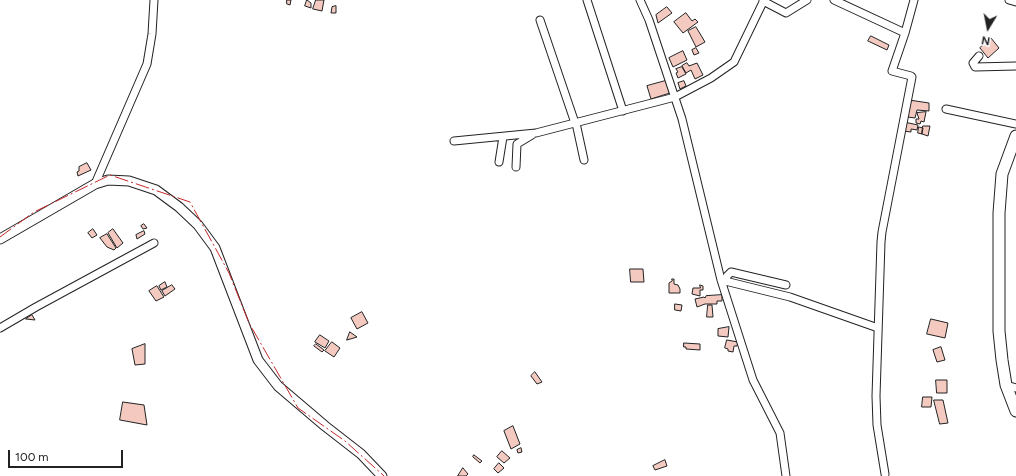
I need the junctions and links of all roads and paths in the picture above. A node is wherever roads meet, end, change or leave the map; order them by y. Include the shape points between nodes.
1 (154, 0) edge
2 (587, 0) edge
3 (640, 0) edge
4 (764, 0) edge
5 (807, 0) edge
6 (834, 0) edge
7 (914, 0) edge
8 (1009, 0) edge
9 (1016, 2) edge
10 (540, 20) dead end
11 (906, 32) junction
12 (979, 56) dead end
13 (1016, 66) edge
14 (675, 97) junction
15 (946, 109) dead end
16 (623, 110) junction
17 (575, 123) junction
18 (1016, 124) edge
19 (536, 133) junction
20 (1016, 136) edge
21 (504, 137) junction
22 (454, 141) dead end
23 (584, 160) dead end
24 (499, 162) dead end
25 (516, 167) dead end
26 (95, 184) junction
27 (0, 239) edge
28 (154, 242) dead end
29 (723, 281) junction
30 (786, 285) dead end
31 (0, 328) edge
32 (878, 328) junction
33 (1011, 387) edge
34 (1016, 411) edge
35 (885, 474) dead end
36 (382, 476) edge
37 (786, 476) edge

1 - 26 street via 147,64
2 - 16 street
3 - 14 street
4 - 5 street via 786,13
4 - 14 street via 734,62 712,78
6 - 11 street
7 - 11 street
8 - 9 street
10 - 17 street
11 - 32 street via 892,71 912,77 882,232
12 - 13 street via 973,64 975,67
14 - 16 street
14 - 29 street
15 - 18 street
16 - 17 street
17 - 19 street
17 - 23 street
19 - 21 street
19 - 25 street via 517,144
20 - 33 main road via 1002,174 999,213 999,331 1002,360
21 - 22 street
21 - 24 street
26 - 27 street
26 - 36 street via 108,180 129,181 156,190 198,225 215,248 258,360 278,386 361,454
28 - 31 street
29 - 30 street via 731,272
29 - 32 street via 790,297
29 - 37 street via 754,380 780,433
32 - 35 street via 876,410
33 - 34 main road

